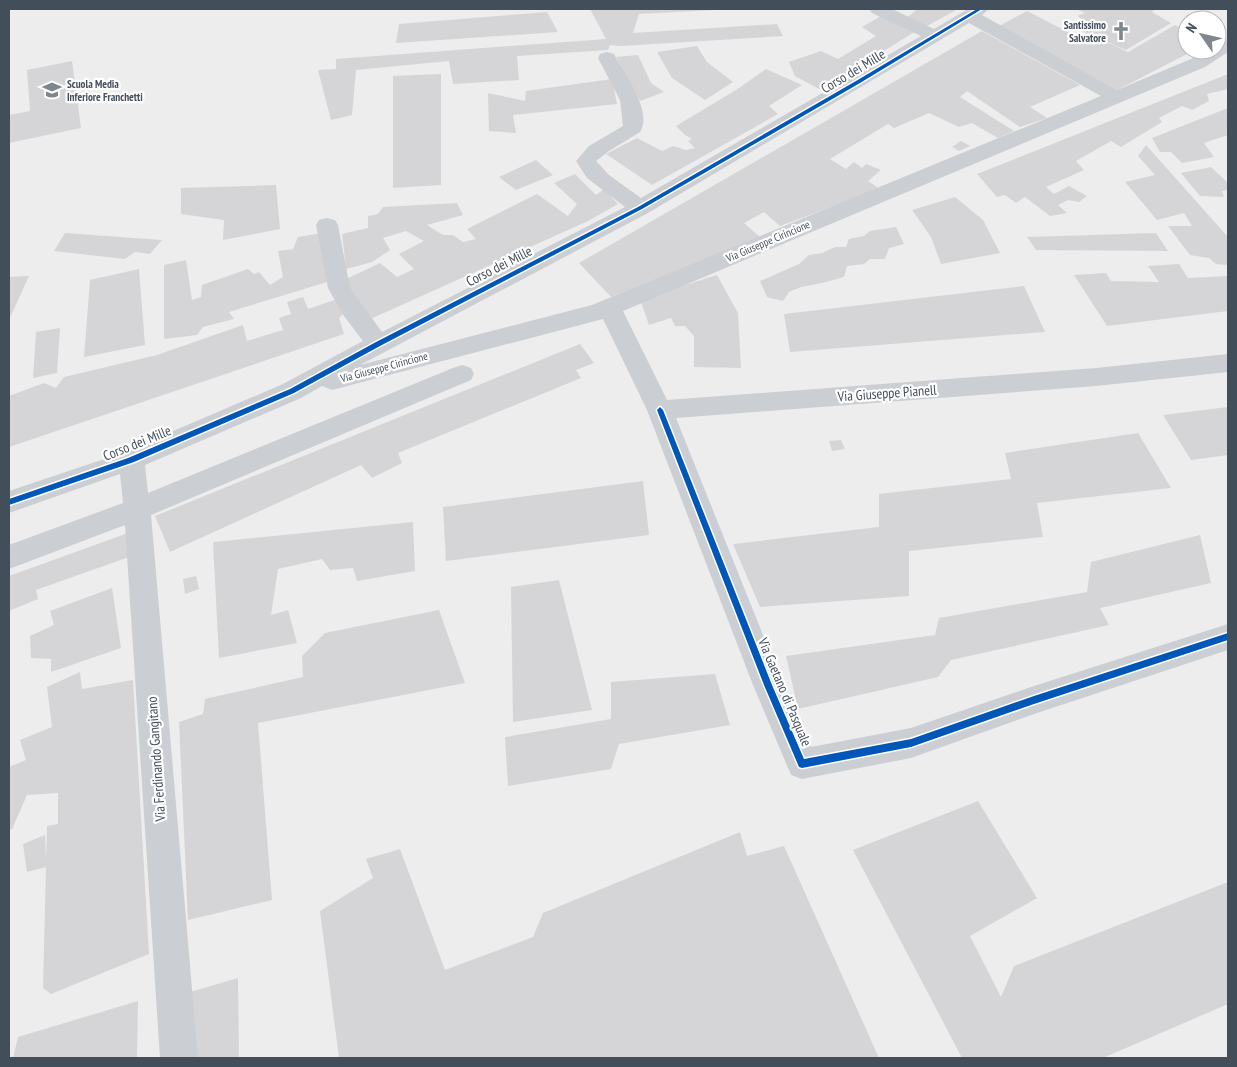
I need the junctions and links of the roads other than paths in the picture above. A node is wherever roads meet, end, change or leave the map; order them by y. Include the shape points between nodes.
1 (878, 9) edge
2 (974, 12) edge
3 (935, 36) junction
4 (607, 58) dead end
5 (1205, 60) edge
6 (1114, 96) junction
7 (640, 208) junction
8 (327, 225) dead end
9 (609, 307) junction
10 (378, 344) junction
11 (1228, 363) edge
12 (462, 374) dead end
13 (292, 391) junction
14 (660, 410) junction
15 (131, 460) junction
16 (9, 502) edge
17 (137, 510) junction
18 (9, 557) edge
19 (1228, 637) edge
20 (178, 1058) edge

1 - 3 street
2 - 3 street, Corso dei Mille
2 - 6 street
3 - 7 street, Corso dei Mille
4 - 7 street via 630,99 635,117 633,128 621,138 592,152 586,161 587,167
5 - 6 street, Via Giuseppe Cirincione
6 - 9 street, Via Giuseppe Cirincione
7 - 10 street, Corso dei Mille
8 - 10 street via 339,288
9 - 13 street, Via Giuseppe Cirincione
9 - 14 street
10 - 13 street, Corso dei Mille
11 - 14 street, Via Giuseppe Pianell via 1096,377
12 - 17 street
13 - 15 street, Corso dei Mille
14 - 19 street, Via Gaetano di Pasquale via 802,764 911,743
15 - 16 street, Corso dei Mille
15 - 17 street, Via Ferdinando Gangitano
17 - 18 street
17 - 20 street, Via Ferdinando Gangitano

